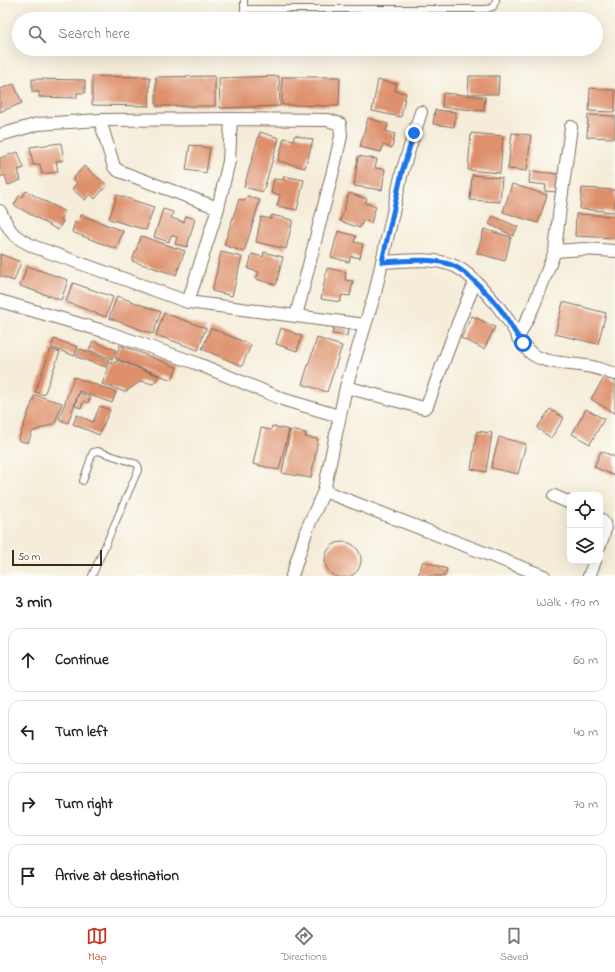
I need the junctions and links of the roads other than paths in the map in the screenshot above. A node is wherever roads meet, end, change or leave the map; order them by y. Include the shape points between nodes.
1 (244, 0) edge
2 (496, 0) edge
3 (244, 9) joint
4 (421, 112) dead end
5 (231, 119) junction
6 (100, 120) junction
7 (571, 127) dead end
8 (0, 135) edge
9 (218, 208) junction
10 (0, 212) edge
11 (555, 250) junction
12 (615, 251) edge
13 (382, 262) junction
14 (475, 282) junction
15 (0, 301) edge
16 (188, 302) junction
17 (296, 316) junction
18 (365, 325) junction
19 (518, 338) junction
20 (615, 374) edge
21 (346, 387) junction
22 (339, 416) junction
23 (83, 481) dead end
24 (324, 491) junction
25 (554, 496) dead end
26 (567, 502) edge
27 (603, 521) edge
28 (603, 535) edge
29 (593, 564) edge
30 (92, 576) edge
31 (292, 576) edge
32 (544, 576) edge
33 (589, 576) edge

1 - 3 lane
2 - 3 lane via 493,7 487,9
4 - 13 street via 402,172
5 - 6 street
5 - 9 street via 229,161
5 - 17 street via 328,120 340,124 341,136 335,163
6 - 8 street via 38,124
6 - 9 street via 114,167 119,171
7 - 11 street
9 - 16 street
10 - 16 street via 16,238
11 - 12 street
11 - 19 street
13 - 14 street via 436,261 453,265
13 - 18 street
14 - 19 street via 499,308
14 - 21 street via 427,406 424,408
15 - 22 street via 106,332 196,363 285,400
16 - 17 street
17 - 18 street
18 - 21 street
19 - 20 street via 532,354 547,360 587,366
21 - 22 street
22 - 24 street
23 - 30 lane via 93,452 98,451 137,464 139,468
24 - 31 street
24 - 32 street
25 - 26 street
27 - 28 street
29 - 33 street

